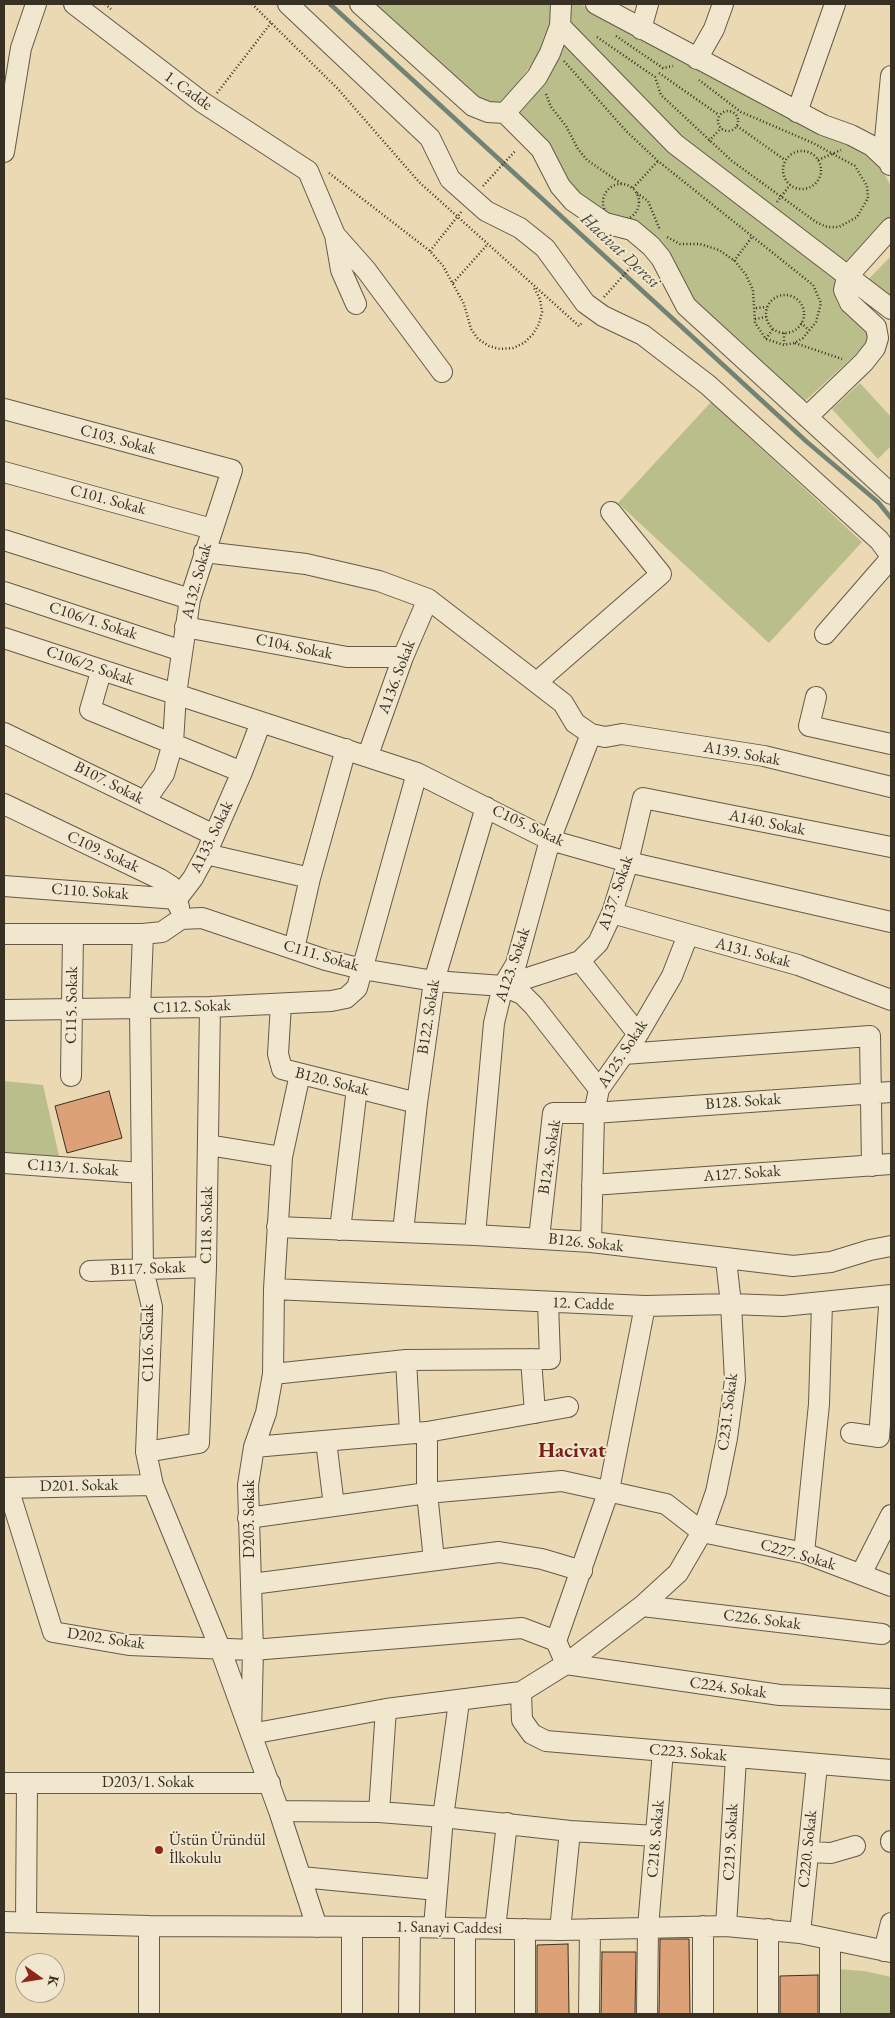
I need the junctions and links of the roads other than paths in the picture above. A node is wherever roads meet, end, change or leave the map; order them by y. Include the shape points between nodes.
1 (36, 4) edge
2 (74, 4) edge
3 (288, 4) edge
4 (360, 4) edge
5 (561, 4) edge
6 (596, 4) edge
7 (648, 4) edge
8 (723, 4) edge
9 (835, 4) edge
10 (560, 26) junction
11 (641, 29) junction
12 (691, 68) junction
13 (891, 76) edge
14 (10, 84) edge
15 (797, 112) junction
16 (505, 113) junction
17 (4, 152) edge
18 (890, 164) edge
19 (891, 228) edge
20 (335, 235) junction
21 (847, 277) junction
22 (356, 304) dead end
23 (891, 309) edge
24 (442, 372) dead end
25 (4, 409) edge
26 (807, 417) junction
27 (232, 470) joint
28 (4, 472) edge
29 (891, 494) edge
30 (611, 512) dead end
31 (212, 529) junction
32 (4, 540) edge
33 (204, 552) junction
34 (891, 557) edge
35 (4, 592) edge
36 (190, 599) junction
37 (428, 599) junction
38 (185, 627) junction
39 (825, 634) dead end
40 (4, 638) edge
41 (182, 651) junction
42 (403, 657) junction
43 (101, 672) junction
44 (538, 682) junction
45 (176, 694) junction
46 (816, 697) dead end
47 (261, 722) junction
48 (4, 733) edge
49 (591, 734) junction
50 (173, 743) junction
51 (891, 744) edge
52 (346, 749) junction
53 (368, 755) junction
54 (242, 772) junction
55 (417, 773) junction
56 (891, 787) edge
57 (643, 798) joint
58 (145, 801) junction
59 (4, 804) edge
60 (486, 807) junction
61 (214, 835) junction
62 (550, 840) junction
63 (891, 848) edge
64 (206, 854) junction
65 (628, 862) junction
66 (310, 878) junction
67 (4, 886) edge
68 (177, 899) junction
69 (612, 913) junction
70 (181, 919) junction
71 (891, 922) edge
72 (4, 934) edge
73 (73, 934) junction
74 (143, 934) junction
75 (688, 935) junction
76 (294, 949) junction
77 (580, 961) junction
78 (362, 968) junction
79 (434, 981) junction
80 (503, 986) junction
81 (891, 1000) edge
82 (281, 1004) junction
83 (210, 1007) junction
84 (140, 1008) junction
85 (4, 1010) edge
86 (71, 1010) junction
87 (638, 1034) junction
88 (624, 1054) junction
89 (300, 1074) junction
90 (71, 1076) dead end
91 (357, 1088) junction
92 (599, 1089) junction
93 (891, 1092) edge
94 (870, 1093) junction
95 (417, 1103) junction
96 (594, 1113) junction
97 (208, 1145) junction
98 (282, 1157) junction
99 (4, 1163) edge
100 (882, 1165) edge
101 (142, 1173) junction
102 (592, 1185) junction
103 (277, 1228) junction
104 (340, 1230) junction
105 (403, 1232) junction
106 (475, 1235) junction
107 (539, 1238) junction
108 (591, 1242) junction
109 (891, 1246) edge
110 (726, 1260) junction
111 (206, 1267) junction
112 (143, 1270) junction
113 (90, 1271) dead end
114 (274, 1289) junction
115 (891, 1295) edge
116 (548, 1303) junction
117 (822, 1303) junction
118 (731, 1304) junction
119 (645, 1306) junction
120 (531, 1359) junction
121 (406, 1360) junction
122 (272, 1374) junction
123 (568, 1407) dead end
124 (536, 1413) junction
125 (418, 1432) junction
126 (851, 1434) dead end
127 (326, 1442) junction
128 (254, 1447) junction
129 (146, 1452) junction
130 (153, 1484) junction
131 (6, 1488) edge
132 (608, 1490) junction
133 (427, 1493) junction
134 (334, 1506) junction
135 (891, 1514) edge
136 (248, 1518) junction
137 (702, 1532) junction
138 (804, 1553) junction
139 (434, 1560) junction
140 (582, 1571) junction
141 (861, 1574) junction
142 (252, 1584) junction
143 (891, 1586) edge
144 (642, 1606) junction
145 (882, 1634) dead end
146 (556, 1641) junction
147 (220, 1648) junction
148 (253, 1650) junction
149 (566, 1664) junction
150 (522, 1692) junction
151 (891, 1699) edge
152 (459, 1702) junction
153 (386, 1709) junction
154 (251, 1734) junction
155 (663, 1751) junction
156 (736, 1758) junction
157 (817, 1765) junction
158 (891, 1770) edge
159 (4, 1783) edge
160 (26, 1783) junction
161 (270, 1783) junction
162 (279, 1811) junction
163 (379, 1812) junction
164 (443, 1816) junction
165 (507, 1823) junction
166 (570, 1831) junction
167 (656, 1836) junction
168 (855, 1846) dead end
169 (808, 1852) junction
170 (301, 1877) junction
171 (437, 1890) junction
172 (4, 1922) edge
173 (26, 1922) junction
174 (891, 1923) edge
175 (149, 1926) junction
176 (702, 1926) junction
177 (726, 1926) junction
178 (317, 1927) junction
179 (352, 1927) junction
180 (410, 1927) junction
181 (434, 1927) junction
182 (648, 1927) junction
183 (465, 1928) junction
184 (495, 1929) junction
185 (525, 1929) junction
186 (590, 1929) junction
187 (768, 1929) junction
188 (560, 1930) junction
189 (800, 1933) junction
190 (830, 1940) junction
191 (888, 1951) edge
192 (149, 2014) edge
193 (352, 2014) edge
194 (409, 2014) edge
195 (465, 2014) edge
196 (525, 2014) edge
197 (589, 2014) edge
198 (647, 2014) edge
199 (703, 2014) edge
200 (768, 2014) edge
201 (830, 2014) edge

1 - 14 street
2 - 20 street, 1. Cadde via 202,102 308,171
3 - 34 street via 430,138 450,179 476,195 486,211 520,228 545,248 573,289 643,335 708,385 879,540
4 - 16 street via 473,106 488,112
5 - 10 street
6 - 11 street
7 - 11 street
8 - 12 street via 714,29
9 - 15 street
10 - 16 street via 537,77
10 - 21 street via 675,144
11 - 12 street
12 - 15 street
13 - 18 street via 885,139
14 - 17 street
15 - 18 street via 872,146
16 - 26 street via 541,149 560,186 573,201 605,223 632,230 651,246 661,258 686,306
19 - 21 street
20 - 22 street via 341,270
20 - 24 street via 366,270
21 - 23 street
21 - 26 street via 844,290 850,303 876,327 878,338 864,362
25 - 27 street, C103. Sokak
26 - 29 street
27 - 31 street, A132. Sokak
28 - 31 street, C101. Sokak
30 - 44 street via 662,574
31 - 33 street, A132. Sokak
32 - 36 street
33 - 36 street, A132. Sokak
33 - 37 street via 306,564 379,580
34 - 39 street
35 - 41 street, C106/1. Sokak
36 - 38 street, A132. Sokak
37 - 42 street, A136. Sokak
37 - 44 street
38 - 41 street, A132. Sokak
38 - 42 street, C104. Sokak via 347,657
40 - 43 street, C106/2. Sokak
41 - 45 street, A132. Sokak
42 - 53 street, A136. Sokak
43 - 45 street, C106/2. Sokak
43 - 50 street via 90,710
44 - 49 street via 563,703 575,723
45 - 47 street, C105. Sokak
45 - 50 street
46 - 51 street via 809,726
47 - 52 street, C105. Sokak
47 - 54 street, A133. Sokak
48 - 58 street, B107. Sokak
49 - 56 street, A139. Sokak via 605,737 622,734 764,756
49 - 62 street, A123. Sokak
50 - 54 street
50 - 58 street via 164,774
52 - 53 street, C105. Sokak
52 - 66 street
53 - 55 street, C105. Sokak
54 - 61 street, A133. Sokak
55 - 60 street, C105. Sokak
55 - 78 street, C112. Sokak
57 - 63 street, A140. Sokak
57 - 65 street, A137. Sokak
58 - 61 street, B107. Sokak
59 - 68 street, C109. Sokak via 160,879 171,886
60 - 62 street, C105. Sokak
60 - 79 street, B122. Sokak
61 - 64 street, A133. Sokak
62 - 65 street, C105. Sokak
62 - 80 street, A123. Sokak via 516,964
64 - 66 street
64 - 68 street, A133. Sokak
65 - 69 street, A137. Sokak
65 - 71 street, C105. Sokak
66 - 76 street
67 - 68 street, C110. Sokak
68 - 70 street, C109. Sokak
69 - 75 street, A131. Sokak
69 - 77 street, A137. Sokak via 598,943
70 - 74 street via 162,932
70 - 76 street, C111. Sokak via 202,918
72 - 73 street
73 - 74 street
73 - 86 street, C115. Sokak
74 - 84 street, C116. Sokak
75 - 81 street, A131. Sokak via 798,965
75 - 87 street, A125. Sokak via 672,976
76 - 78 street, C111. Sokak
77 - 80 street, A137. Sokak
77 - 87 street
78 - 79 street, C111. Sokak
78 - 82 street, C112. Sokak via 357,988 346,998
79 - 80 street, C111. Sokak
79 - 95 street, B122. Sokak
80 - 92 street, C111. Sokak via 522,994 534,1006
80 - 106 street, A123. Sokak via 494,1023
82 - 83 street, C112. Sokak
82 - 89 street, B120. Sokak via 278,1054 282,1069
83 - 84 street, C112. Sokak
83 - 97 street, C118. Sokak
84 - 86 street, C112. Sokak
84 - 101 street, C116. Sokak
85 - 86 street, C112. Sokak
86 - 90 street, C115. Sokak
87 - 88 street, A125. Sokak
88 - 92 street, A125. Sokak
88 - 94 street via 870,1036
89 - 91 street, B120. Sokak
89 - 98 street, D203. Sokak
91 - 95 street, B120. Sokak
91 - 104 street
92 - 96 street, A125. Sokak
93 - 94 street, B128. Sokak
94 - 96 street, B128. Sokak
94 - 100 street
95 - 105 street, B122. Sokak
96 - 102 street, A125. Sokak
96 - 107 street, B124. Sokak via 553,1113
97 - 98 street
97 - 111 street, C118. Sokak
98 - 103 street, D203. Sokak
99 - 101 street, C113/1. Sokak
100 - 102 street, A127. Sokak
101 - 112 street, C116. Sokak
102 - 108 street, A125. Sokak
103 - 104 street, B126. Sokak
103 - 114 street, D203. Sokak
104 - 105 street, B126. Sokak
105 - 106 street, B126. Sokak
106 - 107 street, B126. Sokak
107 - 108 street, B126. Sokak
108 - 110 street, B126. Sokak
109 - 110 street, B126. Sokak via 831,1262 793,1266
110 - 118 street, C231. Sokak
111 - 112 street, B117. Sokak
111 - 129 street, C118. Sokak via 199,1443
112 - 113 street, B117. Sokak
112 - 129 street, C116. Sokak via 152,1307
114 - 116 street, 12. Cadde
114 - 122 street, D203. Sokak
115 - 117 street, 12. Cadde
115 - 126 street via 879,1437
116 - 119 street, 12. Cadde
116 - 120 street via 550,1359
117 - 118 street, 12. Cadde via 783,1306
117 - 138 street via 819,1404
118 - 119 street, 12. Cadde
118 - 137 street, C231. Sokak via 735,1380 716,1492
119 - 132 street
120 - 121 street
120 - 124 street
121 - 122 street
121 - 125 street
122 - 128 street, D203. Sokak via 266,1413
123 - 124 street
124 - 125 street
125 - 127 street
125 - 133 street
127 - 128 street
127 - 134 street
128 - 136 street, D203. Sokak via 248,1485
129 - 130 street, C116. Sokak
130 - 131 street, D201. Sokak
130 - 147 street, C116. Sokak
131 - 147 street, D202. Sokak via 53,1632 129,1645
132 - 133 street via 562,1481
132 - 137 street via 666,1504
132 - 140 street
133 - 134 street
133 - 139 street
134 - 136 street
135 - 141 street
136 - 142 street, D203. Sokak
137 - 138 street, C227. Sokak
137 - 144 street, C231. Sokak via 678,1573
138 - 141 street, C227. Sokak
139 - 140 street via 499,1552 542,1559
139 - 142 street
140 - 146 street
141 - 143 street, C227. Sokak
142 - 148 street, D203. Sokak
144 - 145 street, C226. Sokak
144 - 149 street, C231. Sokak
146 - 148 street via 522,1628
146 - 149 street
147 - 148 street
147 - 154 street, C116. Sokak
148 - 154 street, D203. Sokak
149 - 150 street, C231. Sokak
149 - 151 street, C224. Sokak via 780,1695
150 - 152 street
150 - 155 street, C223. Sokak via 522,1720 532,1734 546,1741
152 - 153 street
152 - 164 street
153 - 154 street
153 - 163 street
154 - 161 street, D203. Sokak
155 - 156 street, C223. Sokak
155 - 167 street, C218. Sokak
156 - 157 street, C223. Sokak
156 - 177 street, C219. Sokak
157 - 158 street, C223. Sokak
157 - 169 street, C220. Sokak
159 - 160 street, D203/1. Sokak
160 - 161 street, D203/1. Sokak
160 - 173 street
161 - 162 street, D203. Sokak
162 - 163 street
162 - 170 street, D203. Sokak
163 - 164 street
164 - 165 street
164 - 171 street
165 - 166 street
165 - 184 street
166 - 167 street
166 - 188 street
167 - 182 street, C218. Sokak
168 - 169 street via 830,1853
169 - 189 street, C220. Sokak
170 - 171 street
170 - 178 street, D203. Sokak
171 - 181 street
172 - 173 street, 1. Sanayi Caddesi
173 - 175 street, 1. Sanayi Caddesi
174 - 191 street
175 - 178 street, 1. Sanayi Caddesi
175 - 192 street
176 - 177 street, 1. Sanayi Caddesi
176 - 182 street, 1. Sanayi Caddesi
176 - 199 street
177 - 187 street, 1. Sanayi Caddesi
178 - 179 street, 1. Sanayi Caddesi
179 - 180 street, 1. Sanayi Caddesi
179 - 193 street
180 - 181 street, 1. Sanayi Caddesi
180 - 194 street
181 - 183 street, 1. Sanayi Caddesi
182 - 186 street, 1. Sanayi Caddesi
182 - 198 street, C218. Sokak
183 - 184 street, 1. Sanayi Caddesi
183 - 195 street
184 - 185 street, 1. Sanayi Caddesi
185 - 188 street, 1. Sanayi Caddesi
185 - 196 street
186 - 188 street, 1. Sanayi Caddesi
186 - 197 street
187 - 189 street, 1. Sanayi Caddesi
187 - 200 street
189 - 190 street, 1. Sanayi Caddesi
190 - 191 street, 1. Sanayi Caddesi
190 - 201 street

